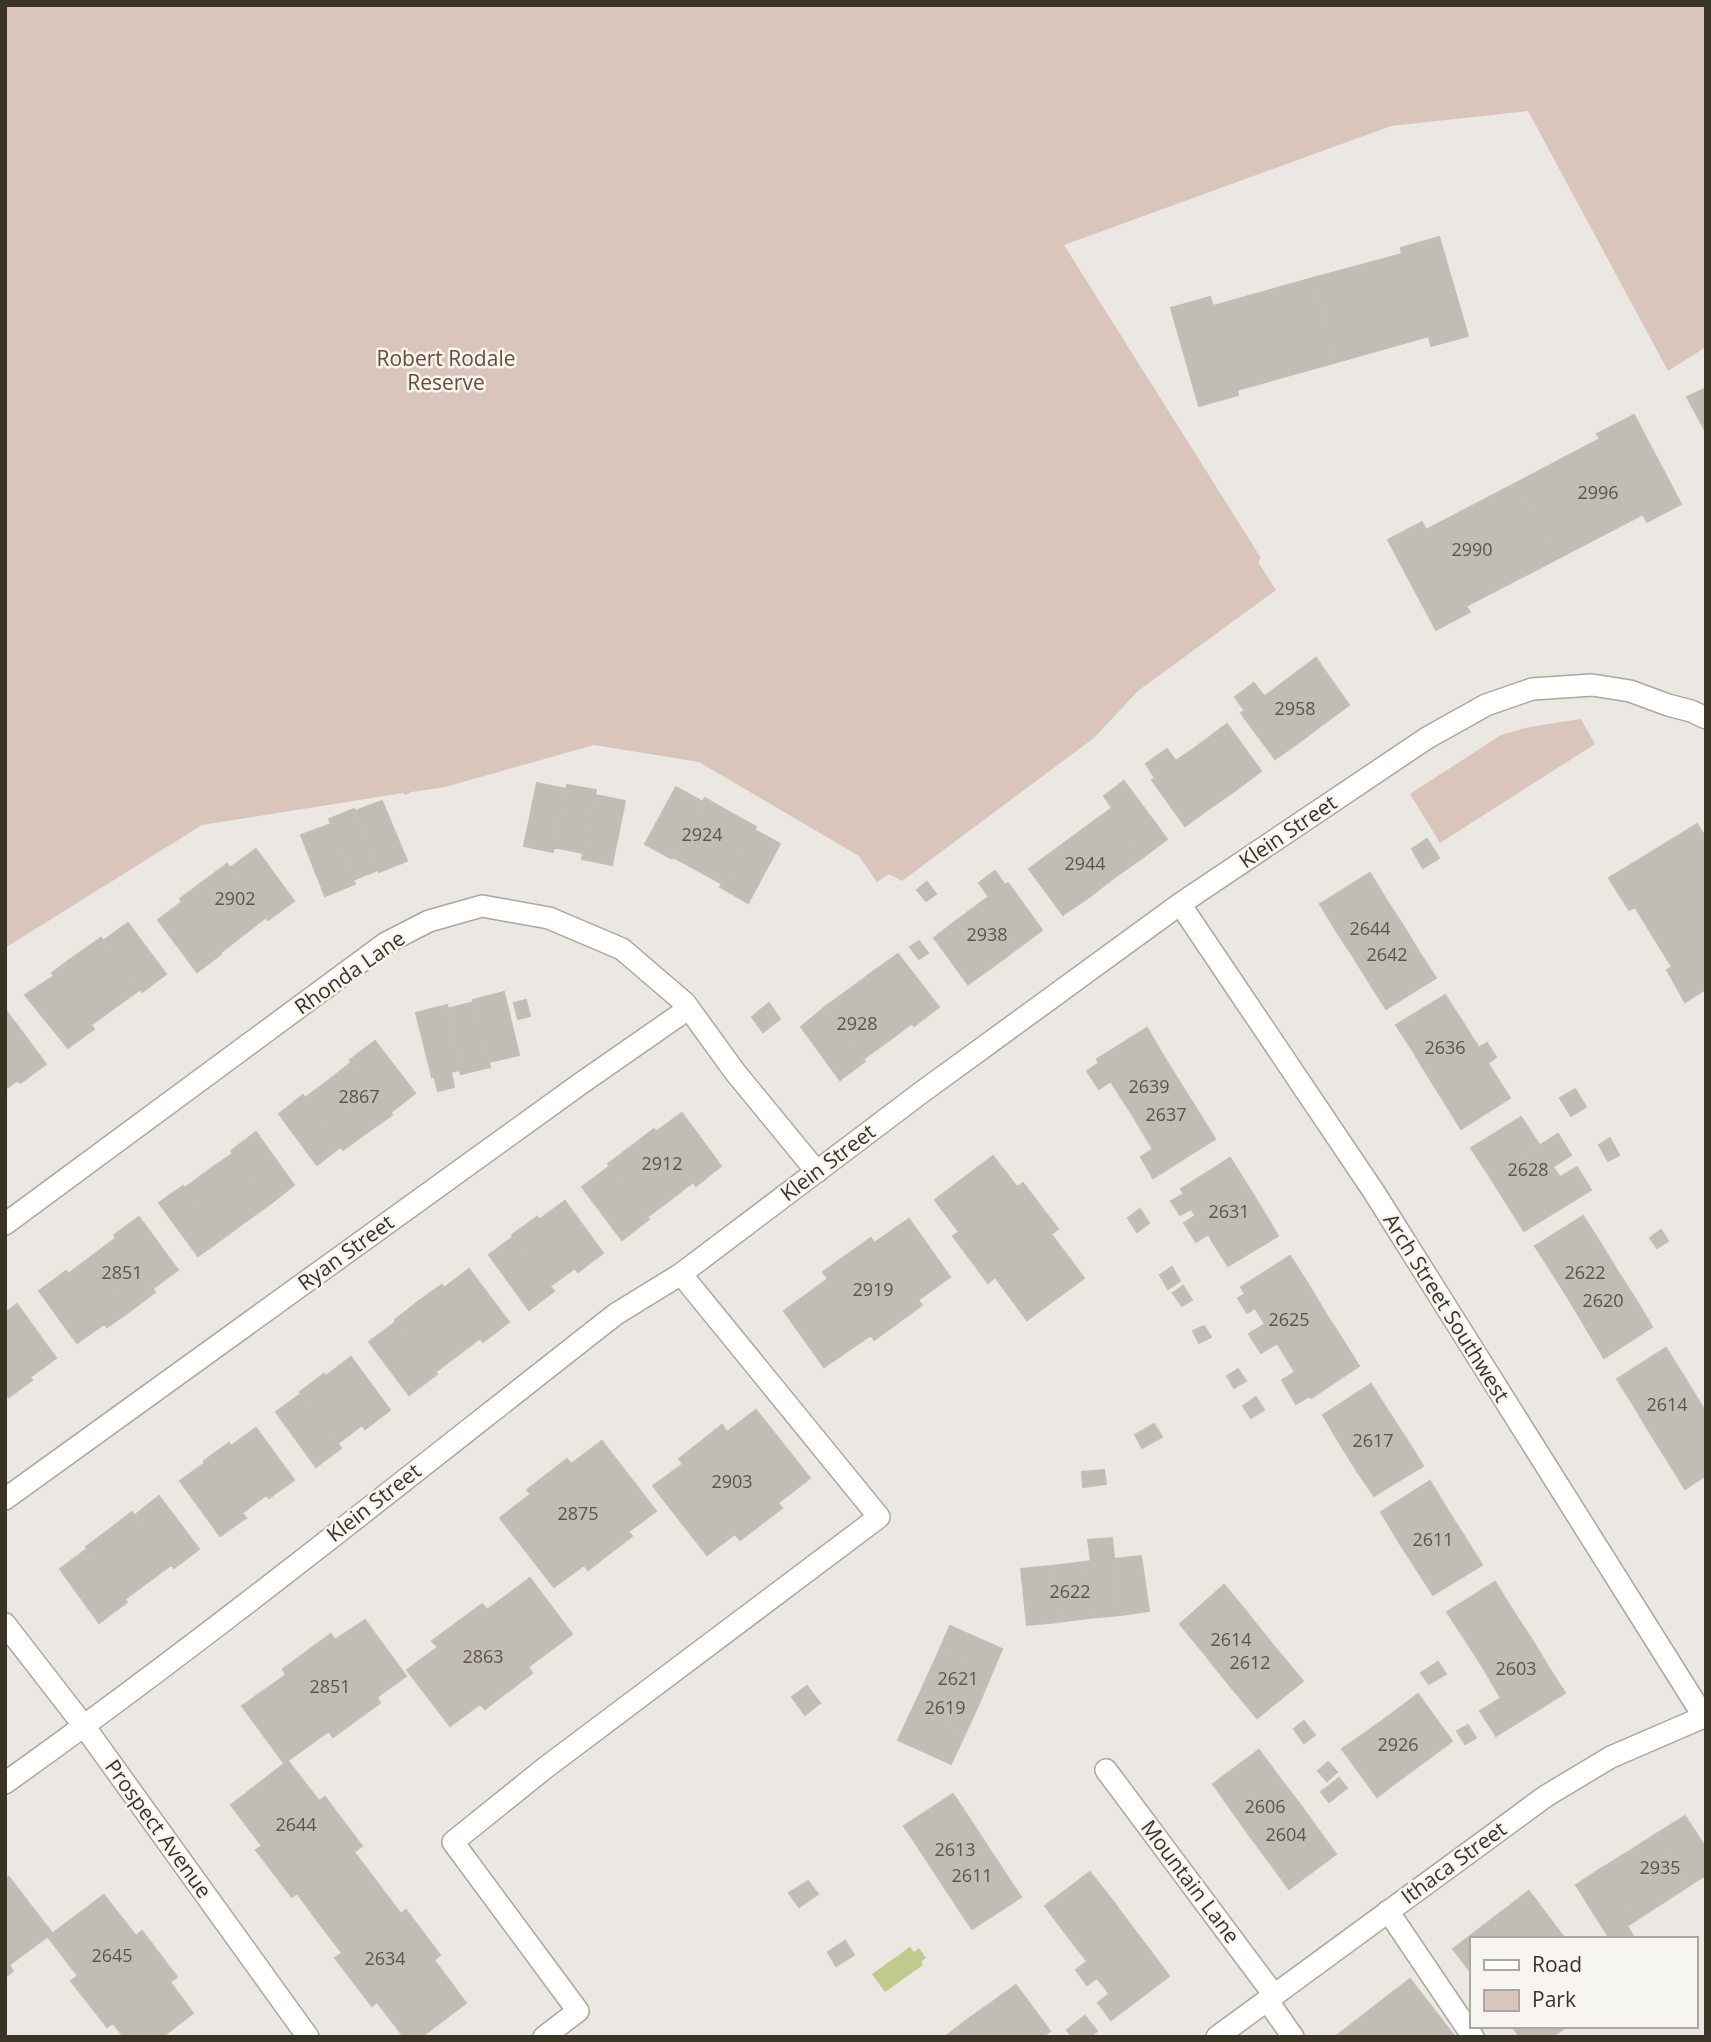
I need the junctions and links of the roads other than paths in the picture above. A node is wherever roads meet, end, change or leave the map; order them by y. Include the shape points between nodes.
1 (1706, 718) edge
2 (1180, 904) junction
3 (688, 1009) junction
4 (817, 1172) junction
5 (5, 1224) edge
6 (681, 1274) junction
7 (5, 1499) edge
8 (5, 1624) edge
9 (1705, 1717) edge
10 (84, 1727) junction
11 (1106, 1770) dead end
12 (5, 1783) edge
13 (1388, 1911) junction
14 (1271, 1997) junction
15 (308, 2037) edge
16 (544, 2037) edge
17 (1217, 2037) edge
18 (1293, 2037) edge
19 (1473, 2037) edge

1 - 2 street, Klein Street via 1630,691 1592,685 1532,689 1486,705 1427,738
2 - 4 street, Klein Street
2 - 9 street, Arch Street Southwest via 1374,1192
3 - 4 street, Rhonda Lane
3 - 5 street, Rhonda Lane via 622,949 548,918 482,906 429,921 386,943
3 - 7 street, Ryan Street
4 - 6 street, Klein Street
6 - 10 street, Klein Street via 616,1314
6 - 16 street via 879,1517 453,1842 578,2011
8 - 10 street, Prospect Avenue
9 - 13 street, Ithaca Street via 1611,1758 1546,1796
10 - 12 street, Klein Street
10 - 15 street, Prospect Avenue
11 - 14 street, Mountain Lane
13 - 14 street, Ithaca Street
13 - 19 street
14 - 17 street, Ithaca Street
14 - 18 street, Mountain Lane

